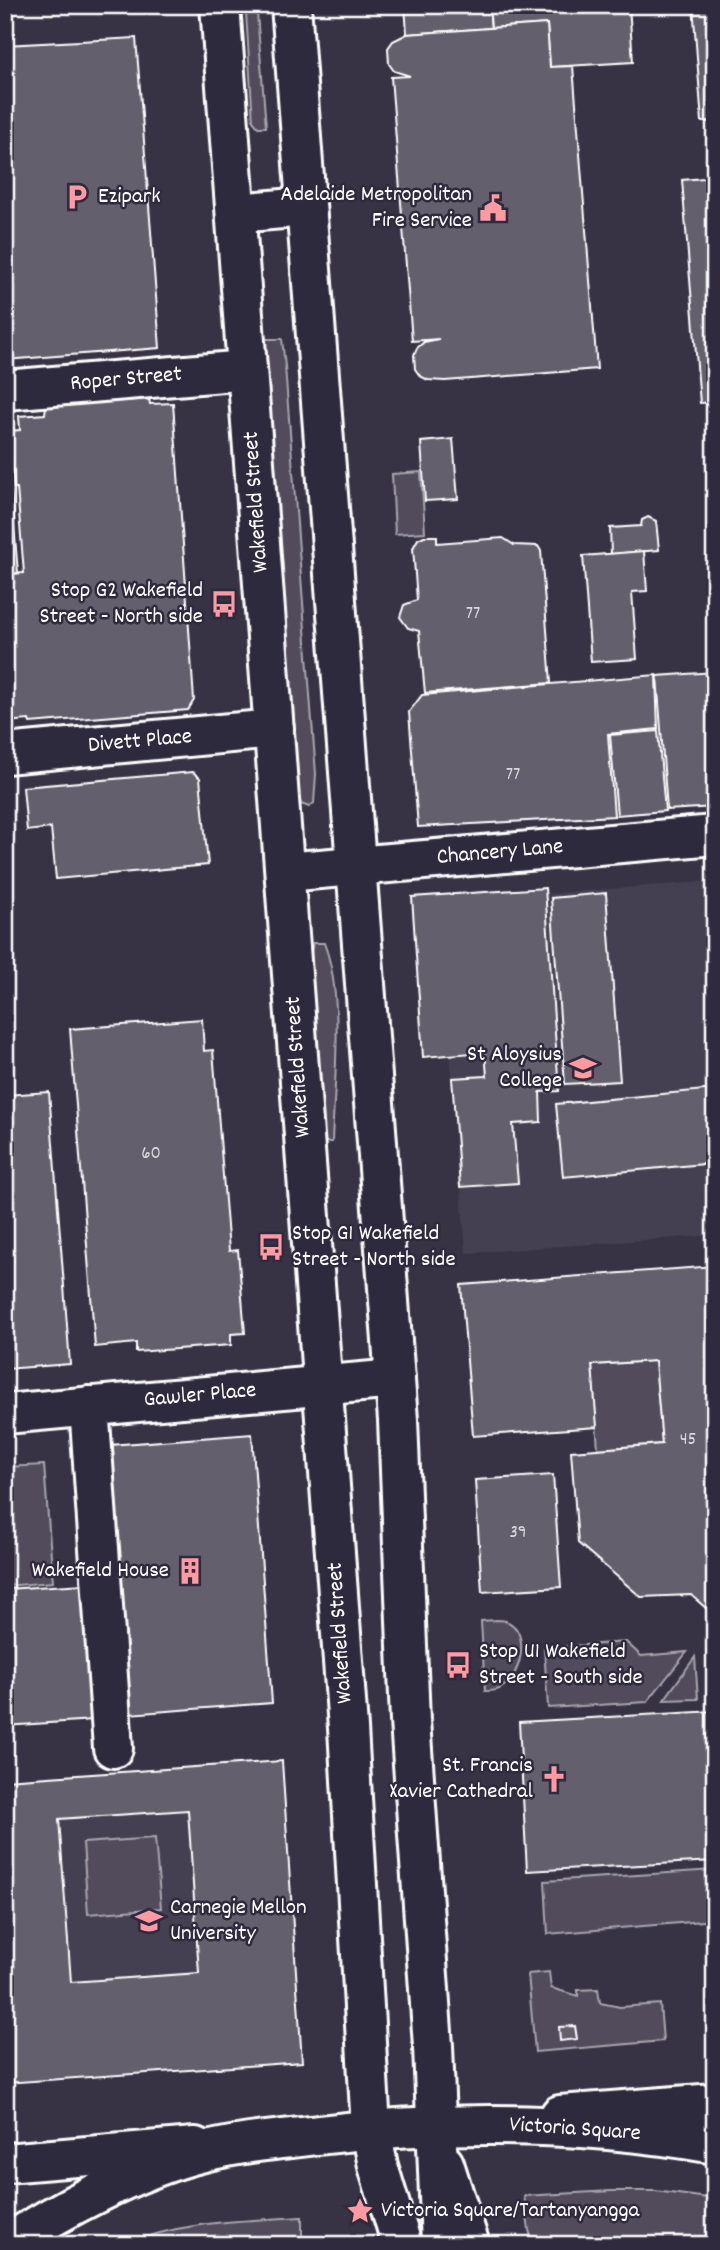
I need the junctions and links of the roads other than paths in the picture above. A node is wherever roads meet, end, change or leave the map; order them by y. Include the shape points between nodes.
1 (220, 5) edge
2 (291, 5) edge
3 (306, 207) junction
4 (236, 213) junction
5 (247, 370) junction
6 (5, 390) edge
7 (274, 729) junction
8 (5, 754) edge
9 (715, 835) edge
10 (356, 866) junction
11 (285, 872) junction
12 (395, 1378) junction
13 (323, 1385) junction
14 (89, 1406) junction
15 (5, 1414) edge
16 (113, 1748) dead end
17 (715, 2103) edge
18 (435, 2125) junction
19 (371, 2129) junction
20 (231, 2144) junction
21 (715, 2144) edge
22 (5, 2163) edge
23 (6, 2245) edge
24 (402, 2245) edge
25 (441, 2245) edge
26 (470, 2245) edge

1 - 4 main road, Wakefield Street
2 - 3 main road
3 - 4 main road
3 - 10 main road
4 - 5 main road, Wakefield Street
5 - 6 main road, Roper Street
5 - 7 main road, Wakefield Street
7 - 8 main road, Divett Place
7 - 11 main road, Wakefield Street
9 - 10 main road, Chancery Lane
10 - 11 main road, Chancery Lane
10 - 12 main road
11 - 13 main road, Wakefield Street
12 - 13 main road, Gawler Place
12 - 18 main road
13 - 14 main road, Gawler Place
13 - 19 main road, Wakefield Street
14 - 15 main road, Gawler Place
14 - 16 main road
17 - 18 main road, Victoria Square
18 - 19 main road, Victoria Square
18 - 21 main road, Victoria Square via 591,2129
18 - 25 main road
18 - 26 main road
19 - 20 main road, Victoria Square
19 - 24 main road
20 - 22 main road, Victoria Square
20 - 23 main road, Victoria Square via 134,2177

